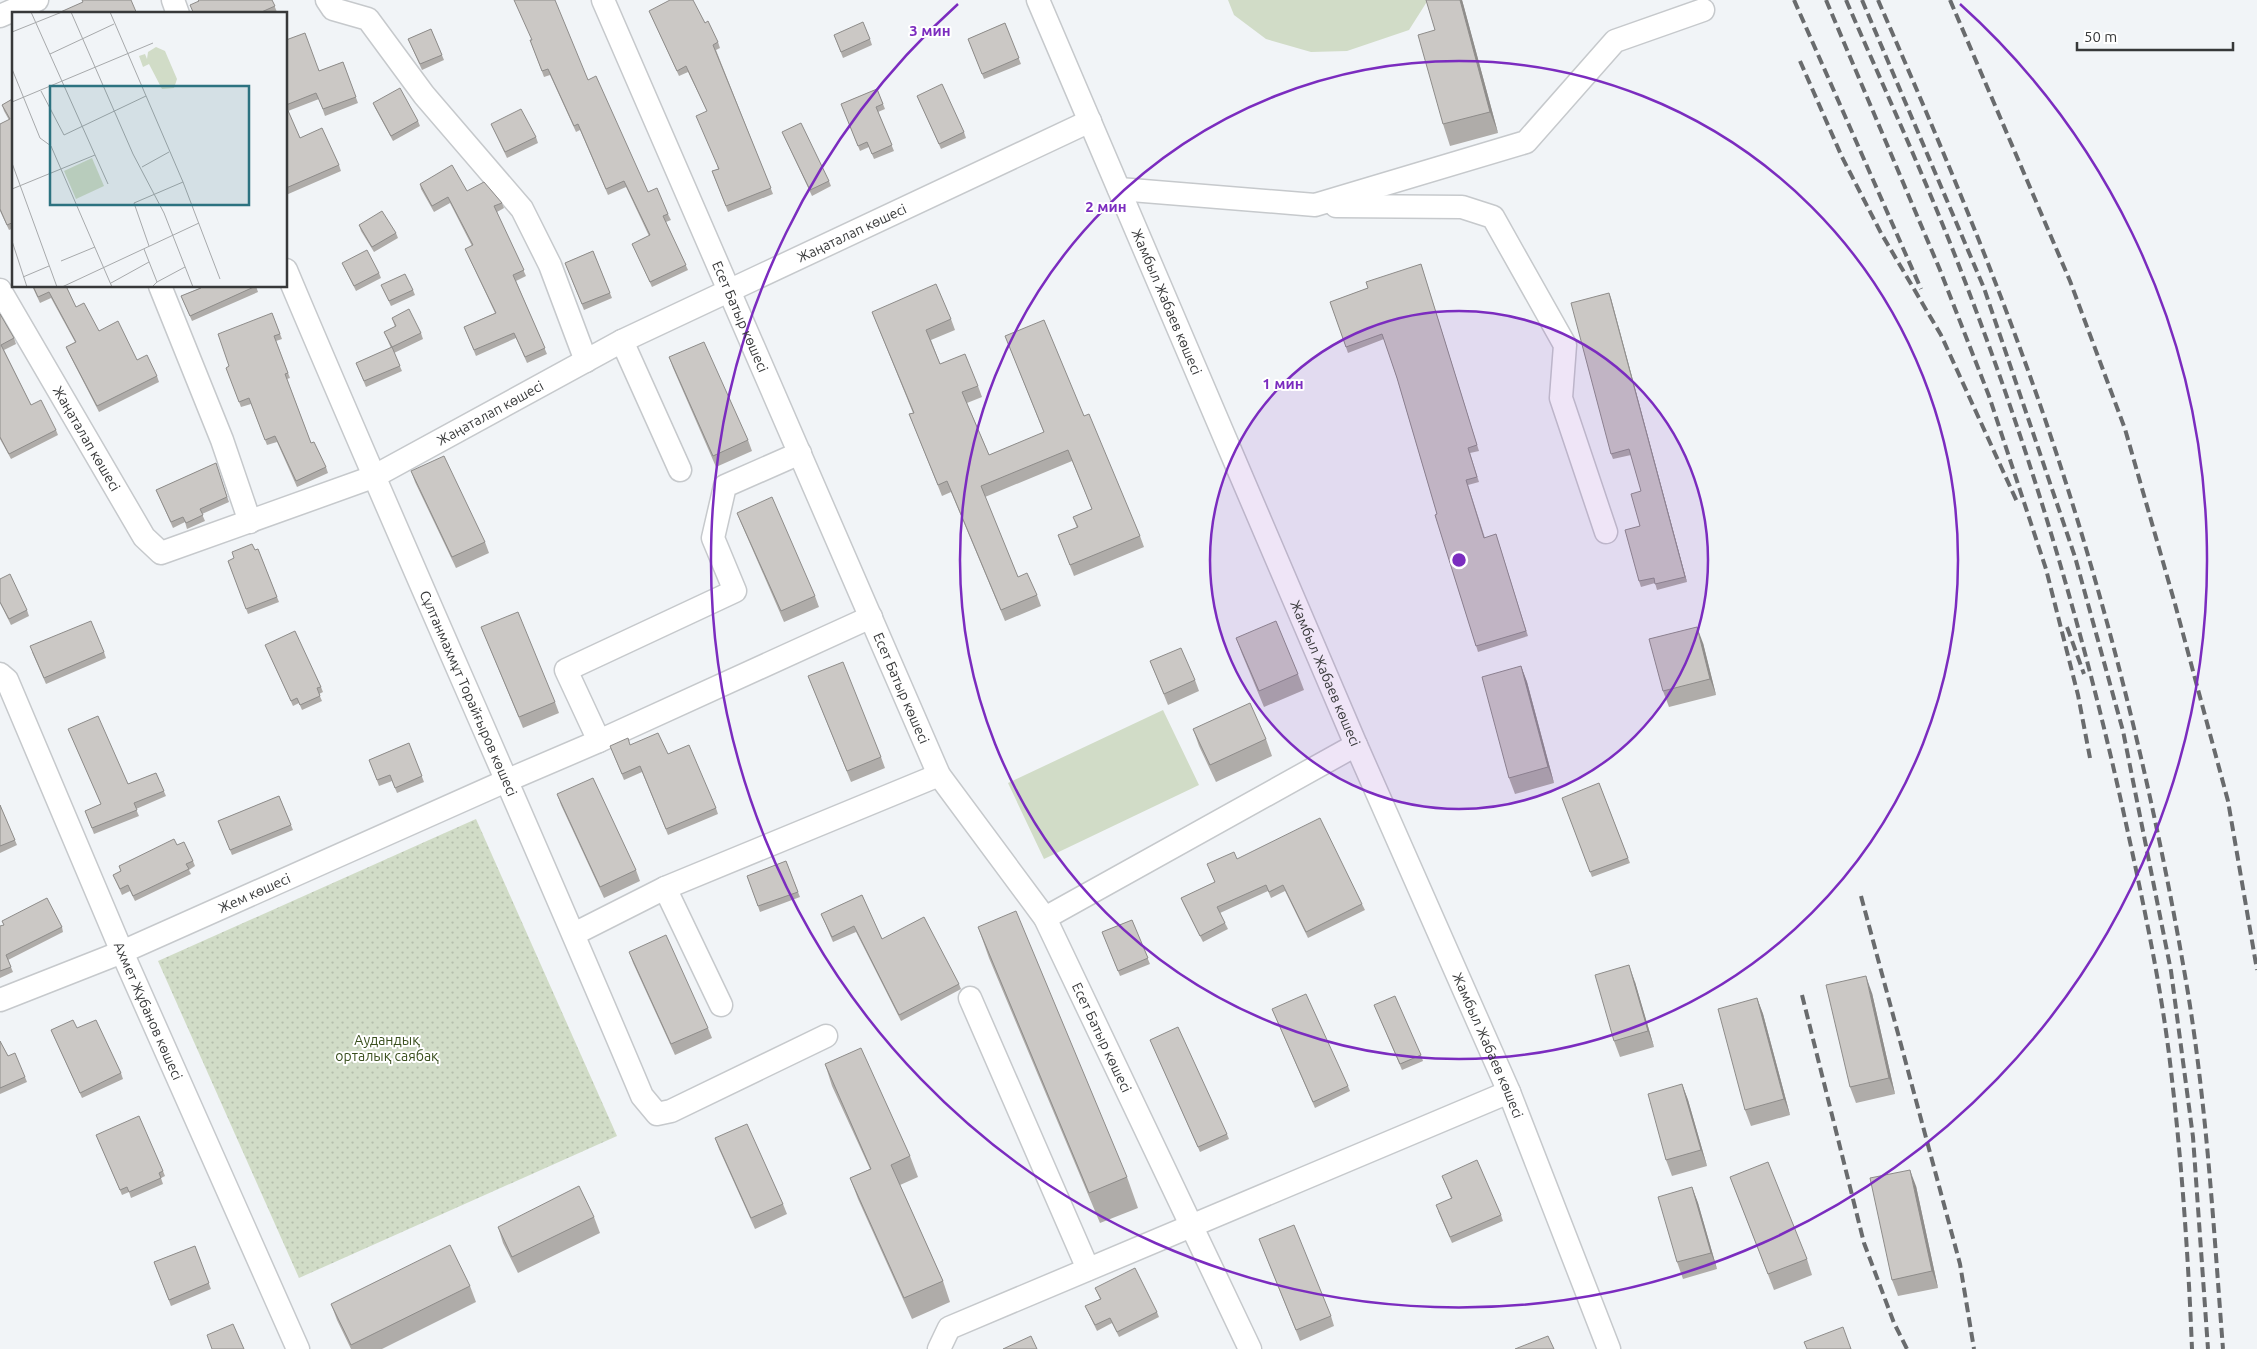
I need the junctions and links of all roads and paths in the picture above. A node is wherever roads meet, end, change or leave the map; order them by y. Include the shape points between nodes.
1 (172, 0) edge
2 (327, 0) edge
3 (602, 0) edge
4 (1038, 0) edge
5 (1703, 10) dead end
6 (177, 12) edge
7 (1090, 121) junction
8 (1120, 189) junction
9 (1315, 205) junction
10 (288, 275) edge
11 (161, 288) edge
12 (0, 290) edge
13 (729, 292) junction
14 (622, 341) junction
15 (586, 360) junction
16 (800, 453) junction
17 (680, 470) dead end
18 (373, 477) junction
19 (250, 522) junction
20 (1606, 532) dead end
21 (871, 617) junction
22 (0, 674) edge
23 (599, 741) junction
24 (1356, 745) junction
25 (939, 775) junction
26 (508, 780) junction
27 (665, 888) junction
28 (1045, 918) junction
29 (574, 934) junction
30 (122, 952) junction
31 (970, 998) dead end
32 (0, 1000) edge
33 (721, 1006) dead end
34 (826, 1036) dead end
35 (1509, 1092) junction
36 (1190, 1226) junction
37 (1088, 1269) junction
38 (298, 1349) edge
39 (939, 1349) edge
40 (1250, 1349) edge
41 (1609, 1349) edge

1 - 6 street
2 - 15 street via 333,9 368,19 424,95 522,209 550,264
3 - 13 street, Есет Батыр көшесі
4 - 7 street, Жамбыл Жабаев көшесі
5 - 9 street via 1615,41 1526,142
7 - 8 street, Жамбыл Жабаев көшесі
7 - 13 street, Жаңаталап көшесі
8 - 9 street
8 - 24 street, Жамбыл Жабаев көшесі
9 - 20 street via 1462,207 1493,217 1565,345 1561,398
10 - 18 street, Сұлтанмахмұт Торайғыров көшесі
11 - 19 street via 222,440
12 - 19 street, Жаңаталап көшесі via 144,537 161,553
13 - 14 street, Жаңаталап көшесі
13 - 16 street, Есет Батыр көшесі
14 - 15 street, Жаңаталап көшесі
14 - 17 street
15 - 18 street, Жаңаталап көшесі
16 - 21 street, Есет Батыр көшесі
16 - 23 street via 725,486 713,538 735,591 566,670
18 - 19 street, Жаңаталап көшесі
18 - 26 street, Сұлтанмахмұт Торайғыров көшесі
21 - 23 street, Жем көшесі
21 - 25 street, Есет Батыр көшесі
22 - 30 street, Ахмет Жұбанов көшесі via 8,680
23 - 26 street, Жем көшесі
24 - 28 street
24 - 35 street, Жамбыл Жабаев көшесі
25 - 27 street
25 - 28 street, Есет Батыр көшесі
26 - 29 street, Сұлтанмахмұт Торайғыров көшесі
26 - 30 street, Жем көшесі
27 - 29 street
27 - 33 street
28 - 36 street, Есет Батыр көшесі
29 - 34 street, Сұлтанмахмұт Торайғыров көшесі via 642,1096 657,1114 671,1111
30 - 32 street, Жем көшесі
30 - 38 street, Ахмет Жұбанов көшесі
31 - 37 street
35 - 36 street
35 - 41 street, Жамбыл Жабаев көшесі
36 - 37 street
36 - 40 street, Есет Батыр көшесі
37 - 39 street via 949,1328

